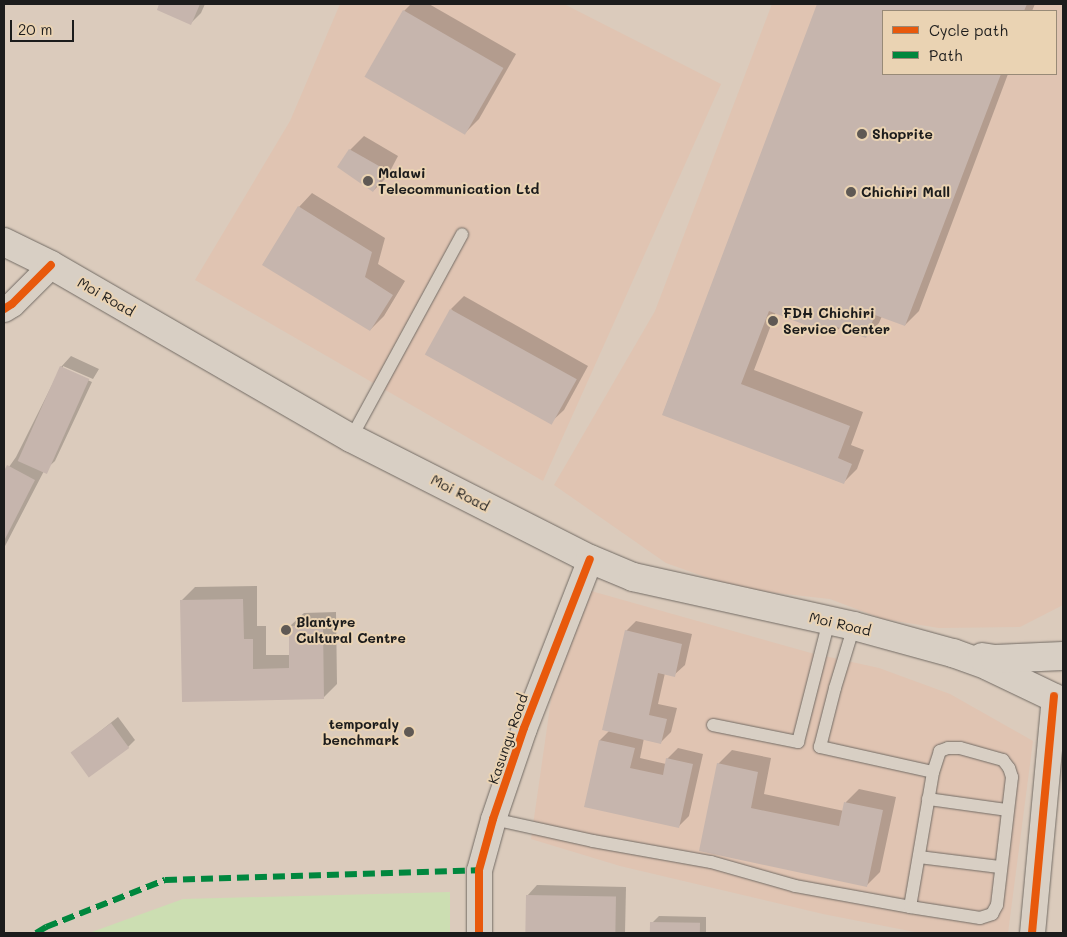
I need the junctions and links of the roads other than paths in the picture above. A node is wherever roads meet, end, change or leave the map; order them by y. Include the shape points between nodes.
1 (462, 234) dead end
2 (4, 242) edge
3 (51, 265) junction
4 (4, 309) edge
5 (351, 438) junction
6 (590, 559) junction
7 (842, 623) junction
8 (953, 653) junction
9 (1063, 656) edge
10 (1059, 699) edge
11 (713, 725) dead end
12 (798, 742) junction
13 (820, 747) junction
14 (933, 772) junction
15 (928, 799) junction
16 (1007, 810) junction
17 (493, 819) junction
18 (919, 858) junction
19 (1000, 867) junction
20 (910, 907) junction
21 (479, 933) edge
22 (1032, 933) edge

1 - 5 lane
2 - 3 main road, Moi Road
3 - 4 street
3 - 5 main road, Moi Road
5 - 6 main road, Moi Road
6 - 7 main road, Moi Road via 633,578
6 - 17 street, Kasungu Road via 524,728
7 - 8 main road, Moi Road
7 - 12 lane
7 - 13 lane via 835,688
8 - 9 main road via 995,659
8 - 10 main road
10 - 22 street
11 - 12 lane
12 - 13 lane
13 - 14 lane
14 - 15 lane
14 - 16 lane via 940,751 948,748 960,748 1003,760 1012,777
15 - 16 lane
15 - 18 lane
16 - 19 lane
17 - 20 lane via 711,862 794,886
17 - 21 street, Kasungu Road via 479,870
18 - 19 lane
18 - 20 lane
19 - 20 lane via 997,904 992,914 980,918

